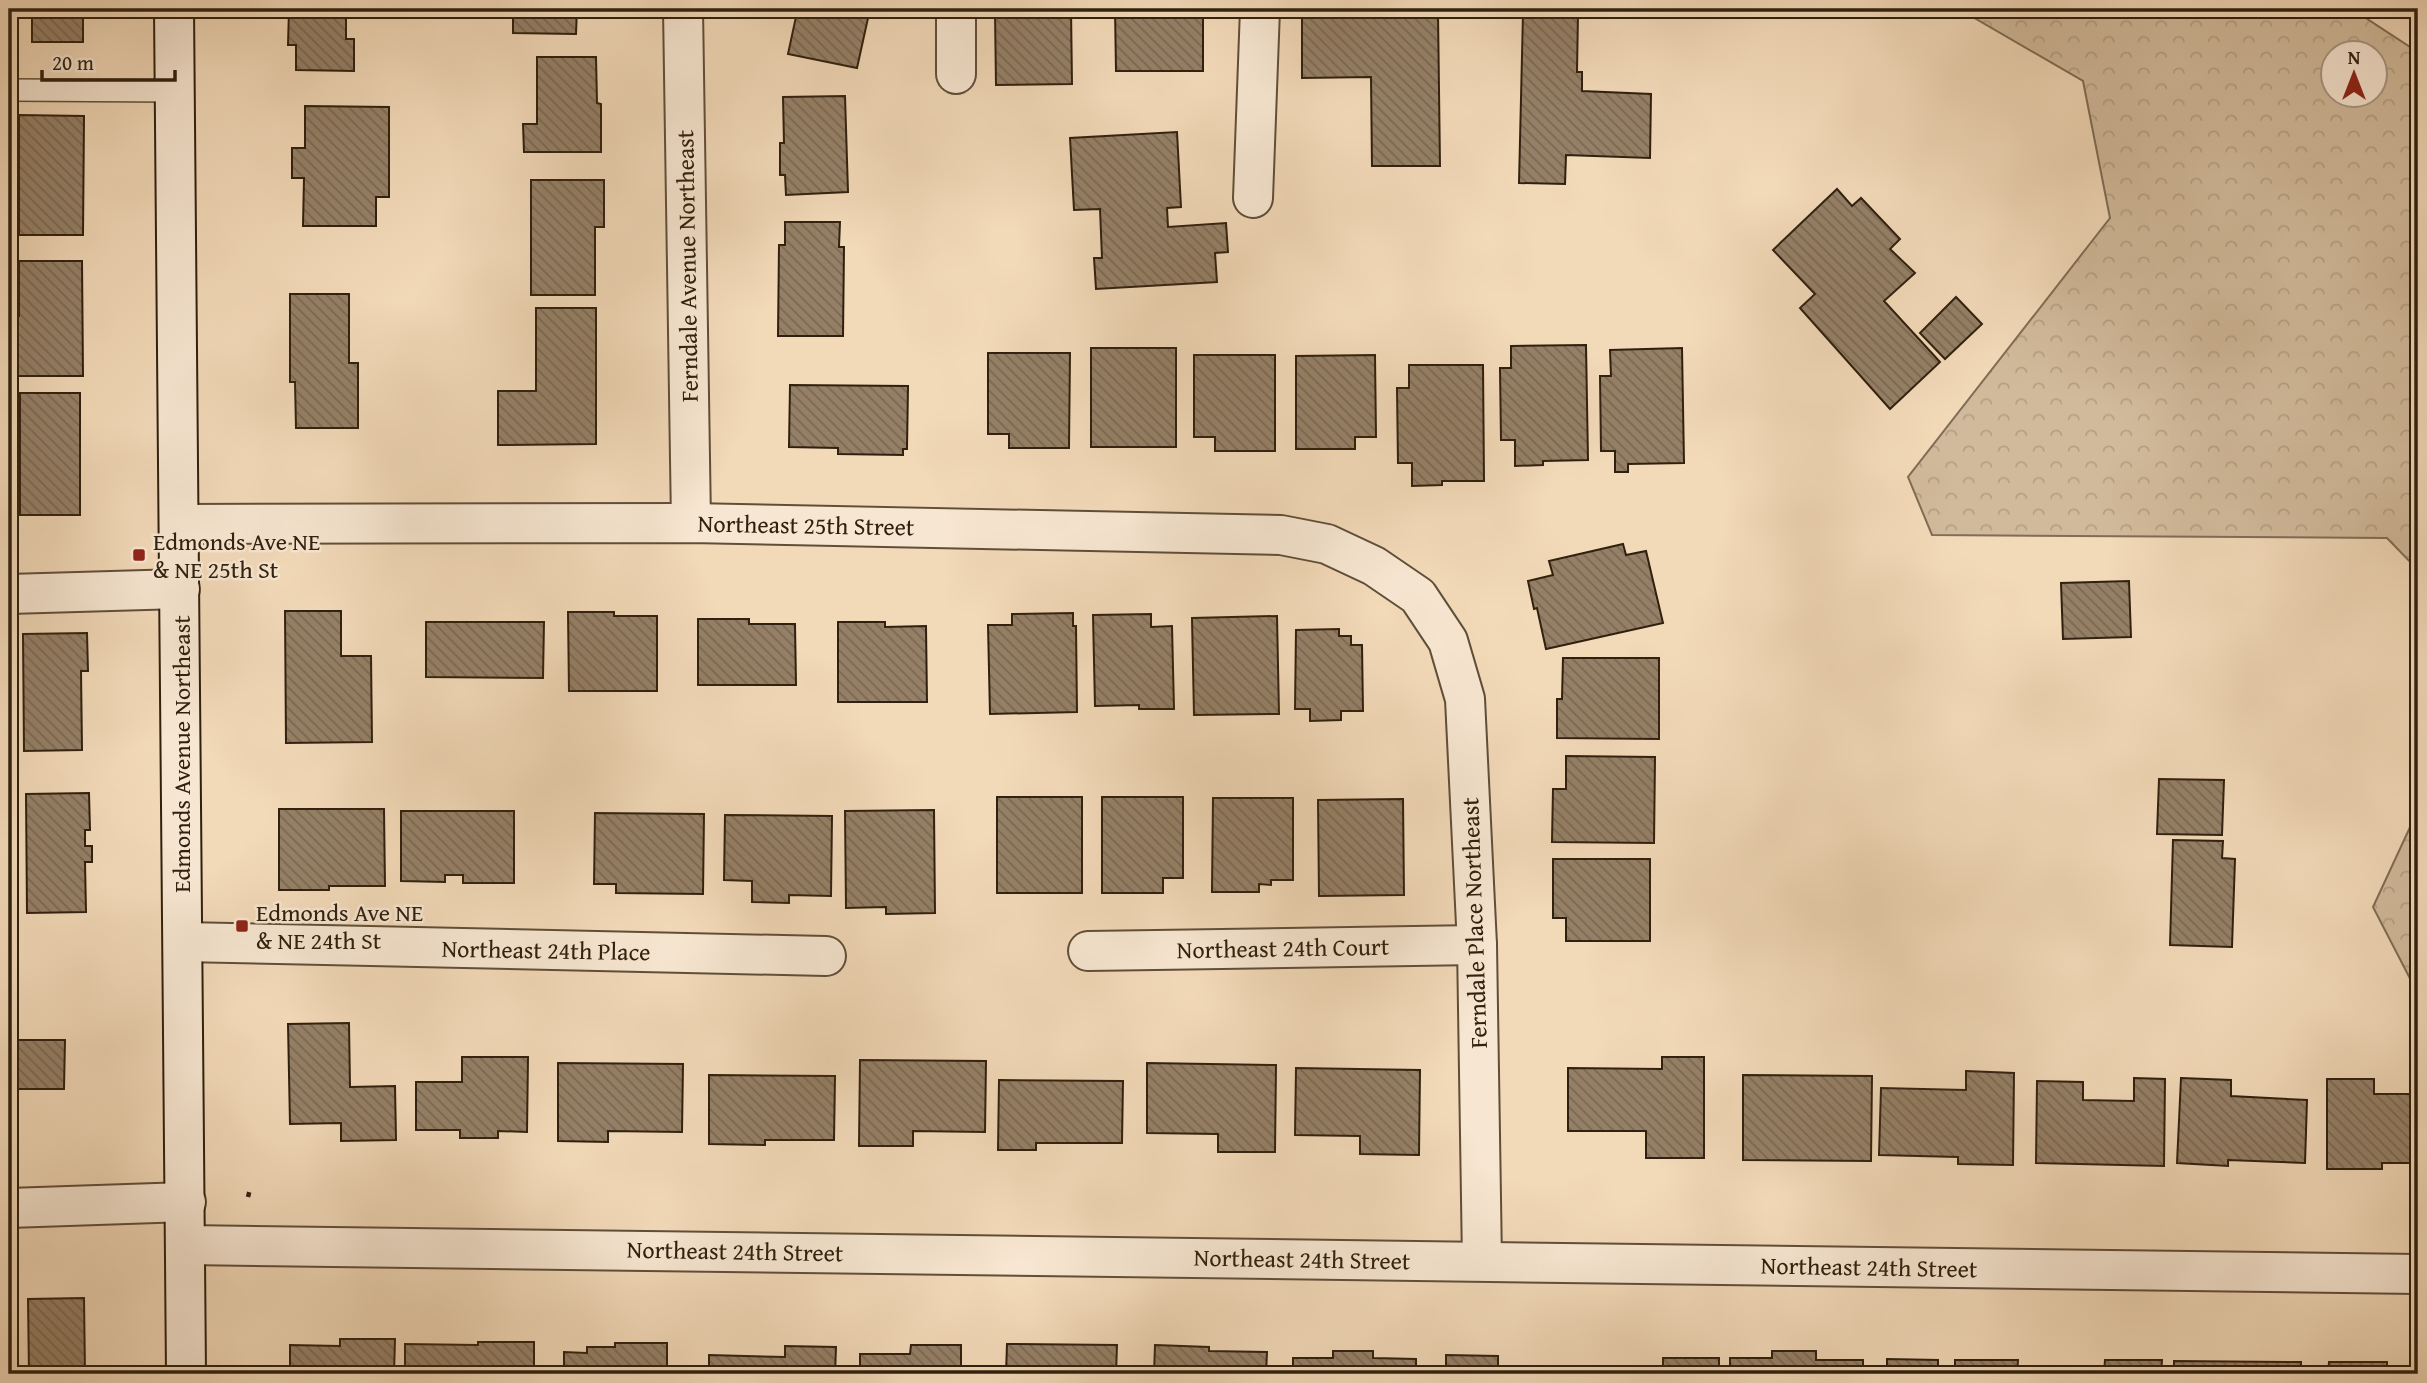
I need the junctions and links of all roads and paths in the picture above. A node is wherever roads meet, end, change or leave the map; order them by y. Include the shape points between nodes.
1 (174, 9) edge
2 (683, 9) edge
3 (956, 9) edge
4 (1260, 9) edge
5 (956, 74) dead end
6 (9, 90) edge
7 (175, 91) junction
8 (1253, 198) dead end
9 (691, 523) junction
10 (179, 524) junction
11 (180, 589) junction
12 (9, 594) edge
13 (1418, 596) joint
14 (183, 942) junction
15 (1477, 945) junction
16 (1088, 951) dead end
17 (826, 956) dead end
18 (250, 1189) dead end
19 (248, 1197) dead end
20 (186, 1202) junction
21 (9, 1208) edge
22 (186, 1245) junction
23 (1482, 1262) junction
24 (2418, 1274) edge
25 (186, 1374) edge

1 - 7 street, Edmonds Avenue Northeast
2 - 9 street, Ferndale Avenue Northeast
3 - 5 street
4 - 8 street
6 - 7 lane
7 - 10 street, Edmonds Avenue Northeast
9 - 10 street, Northeast 25th Street
9 - 13 street, Northeast 25th Street via 1281,535 1327,544 1374,566
10 - 11 street, Edmonds Avenue Northeast
11 - 12 street
11 - 14 street, Edmonds Avenue Northeast
13 - 15 street, Ferndale Place Northeast via 1448,641 1465,699
14 - 17 street, Northeast 24th Place
14 - 20 street, Edmonds Avenue Northeast
15 - 16 street, Northeast 24th Court
15 - 23 street, Ferndale Place Northeast
18 - 19 path
20 - 21 street
20 - 22 street, Edmonds Avenue Northeast
22 - 23 street, Northeast 24th Street
22 - 25 street, Edmonds Avenue Northeast
23 - 24 street, Northeast 24th Street

